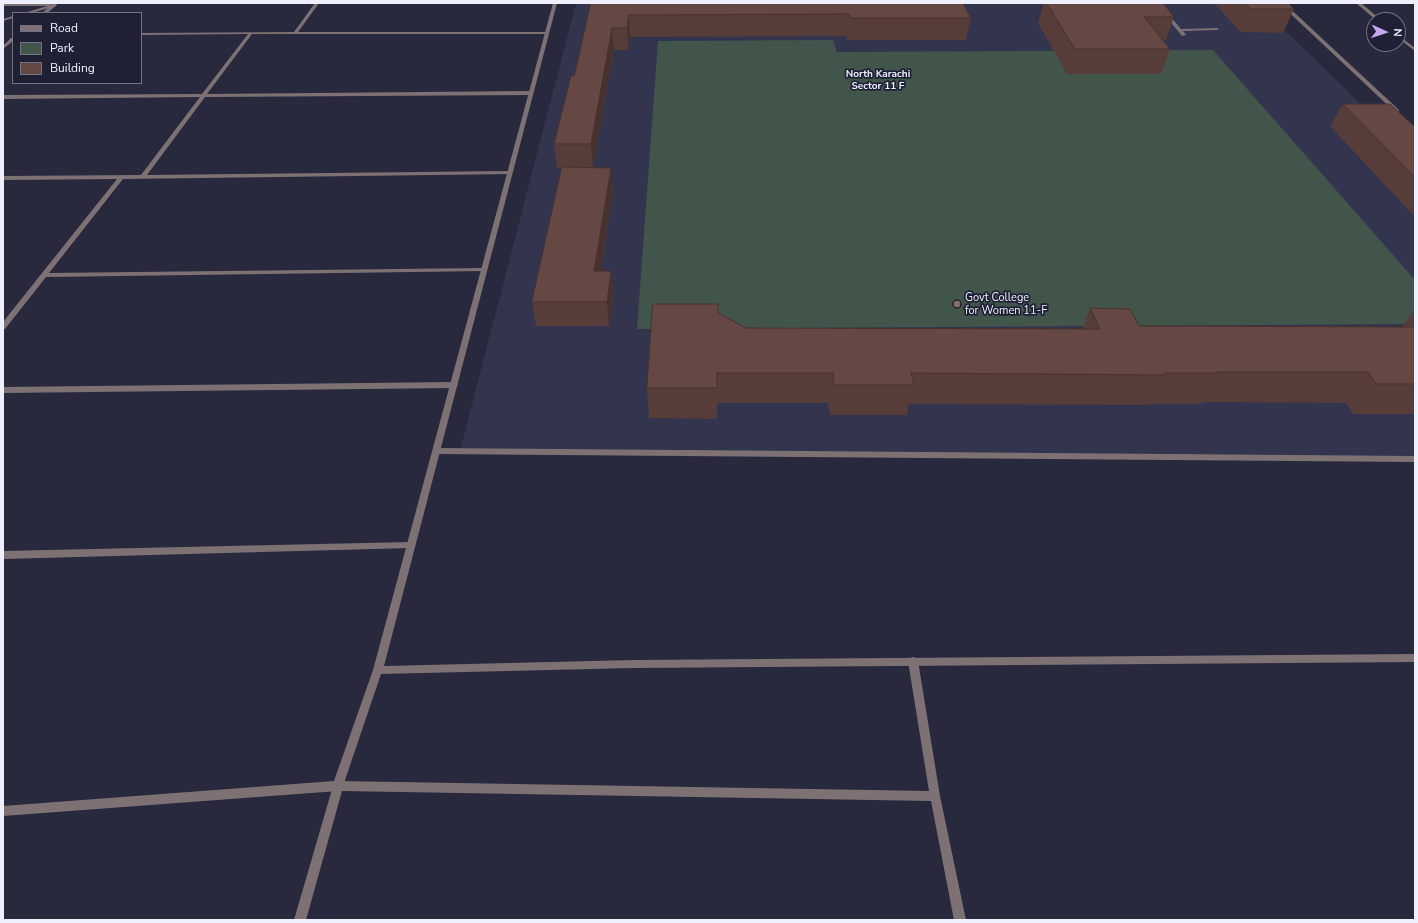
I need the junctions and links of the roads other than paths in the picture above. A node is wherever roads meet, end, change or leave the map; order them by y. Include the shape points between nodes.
1 (317, 3) edge
2 (555, 3) edge
3 (1157, 3) edge
4 (1281, 3) edge
5 (1358, 3) edge
6 (55, 4) edge
7 (3, 5) edge
8 (29, 12) edge
9 (45, 12) edge
10 (1369, 12) edge
11 (1217, 29) dead end
12 (1179, 30) junction
13 (251, 33) junction
14 (296, 33) junction
15 (545, 33) junction
16 (142, 34) edge
17 (1184, 35) dead end
18 (12, 40) edge
19 (1406, 43) edge
20 (3, 48) edge
21 (1415, 50) edge
22 (530, 93) junction
23 (203, 96) junction
24 (3, 97) edge
25 (1403, 117) edge
26 (510, 173) junction
27 (121, 177) junction
28 (142, 177) junction
29 (3, 178) edge
30 (484, 270) junction
31 (44, 275) junction
32 (3, 327) edge
33 (454, 385) junction
34 (3, 390) edge
35 (436, 451) junction
36 (1415, 459) edge
37 (410, 545) junction
38 (3, 555) edge
39 (1415, 658) edge
40 (913, 661) junction
41 (378, 670) junction
42 (338, 786) junction
43 (935, 796) junction
44 (3, 811) edge
45 (300, 920) edge
46 (960, 920) edge

1 - 14 street
2 - 15 street
3 - 12 street
4 - 25 street
5 - 10 street
6 - 7 street
6 - 8 street
6 - 9 street
11 - 12 street
12 - 17 street
13 - 14 street
13 - 16 street
13 - 23 street
14 - 15 street
15 - 22 street
18 - 20 street
19 - 21 street
22 - 23 street
22 - 26 street
23 - 24 street
23 - 28 street
26 - 28 street
26 - 30 street
27 - 28 street
27 - 29 street
27 - 31 street
30 - 31 street
30 - 33 street
31 - 32 street
33 - 34 street
33 - 35 street
35 - 36 street
35 - 37 street
37 - 38 street
37 - 41 street
39 - 40 street
40 - 41 street
40 - 43 street
41 - 42 street
42 - 43 street
42 - 44 street
42 - 45 street
43 - 46 street

